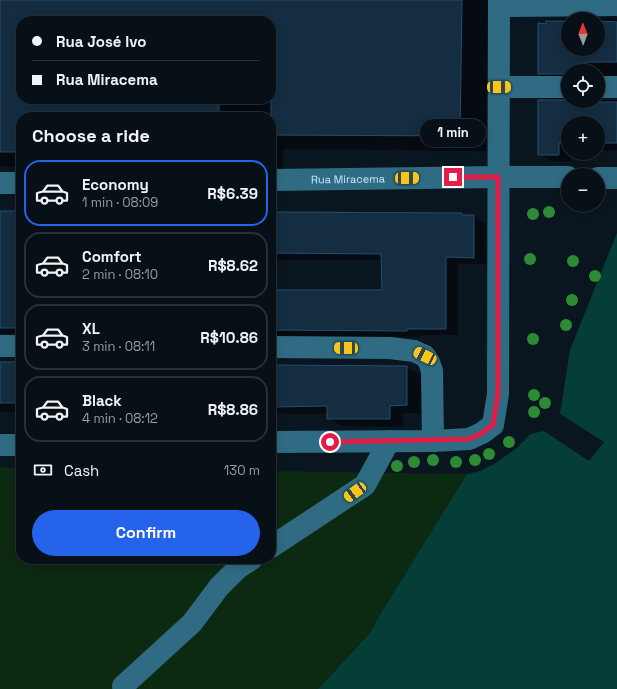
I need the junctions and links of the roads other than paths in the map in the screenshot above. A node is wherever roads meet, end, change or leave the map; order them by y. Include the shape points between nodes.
1 (499, 3) edge
2 (617, 6) edge
3 (499, 87) junction
4 (561, 87) edge
5 (605, 87) edge
6 (617, 87) edge
7 (498, 177) junction
8 (561, 177) edge
9 (605, 178) edge
10 (617, 178) edge
11 (276, 180) edge
12 (0, 183) edge
13 (16, 183) edge
14 (0, 346) edge
15 (16, 346) edge
16 (276, 347) edge
17 (433, 440) junction
18 (389, 441) junction
19 (276, 442) edge
20 (0, 445) edge
21 (16, 445) edge
22 (276, 545) edge
23 (244, 564) edge
24 (119, 688) edge

1 - 2 street
1 - 3 street
3 - 4 street
3 - 7 street
5 - 6 street
7 - 8 street, Rua Miracema
7 - 11 street, Rua Miracema
7 - 17 street via 498,394 493,425 469,439
9 - 10 street
12 - 13 street
14 - 15 street
16 - 17 street via 390,348 414,351 425,356 432,371
17 - 18 street
18 - 19 street
18 - 22 street via 365,485
20 - 21 street
23 - 24 street via 219,587 192,623

